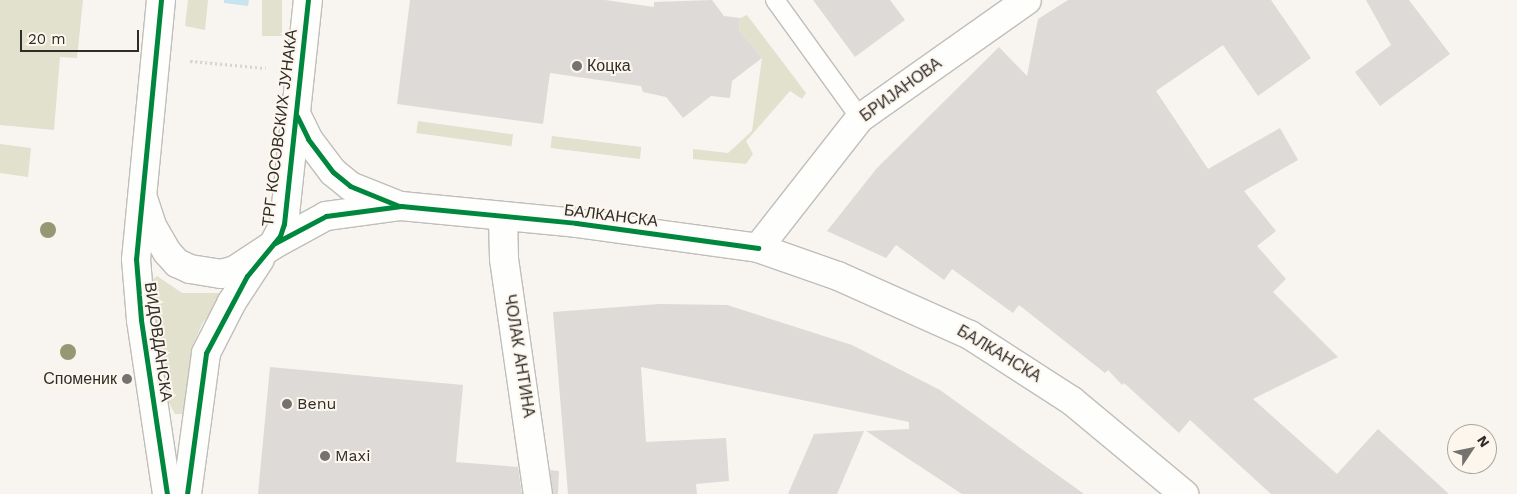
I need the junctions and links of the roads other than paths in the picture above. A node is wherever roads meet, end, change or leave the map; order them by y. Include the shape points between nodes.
1 (161, 0) edge
2 (308, 0) edge
3 (774, 0) edge
4 (1027, 0) edge
5 (297, 116) junction
6 (860, 118) junction
7 (142, 193) junction
8 (401, 206) junction
9 (504, 217) junction
10 (758, 248) junction
11 (269, 249) junction
12 (168, 494) edge
13 (187, 494) edge
14 (538, 494) edge
15 (1184, 494) edge

1 - 7 main road
2 - 5 main road, ТРГ КОСОВСКИХ ЈУНАКА
3 - 6 lane
4 - 6 main road, БРИЈАНОВА
5 - 8 main road, БАЛКАНСКА via 308,139 333,172 350,186
5 - 11 main road, ТРГ КОСОВСКИХ ЈУНАКА via 284,224
6 - 10 main road, БРИЈАНОВА
7 - 11 main road via 152,226 177,263 200,272 221,274 236,270
7 - 12 main road, ВИДОВДАНСКА via 137,286
8 - 9 main road, БАЛКАНСКА
8 - 11 main road, БАЛКАНСКА via 326,216
9 - 10 main road, БАЛКАНСКА
9 - 14 main road, ЧОЛАК АНТИНА via 504,259
10 - 15 main road, БАЛКАНСКА via 838,276 970,335 1072,400
11 - 13 main road, ВИДОВДАНСКА via 232,302 206,353

